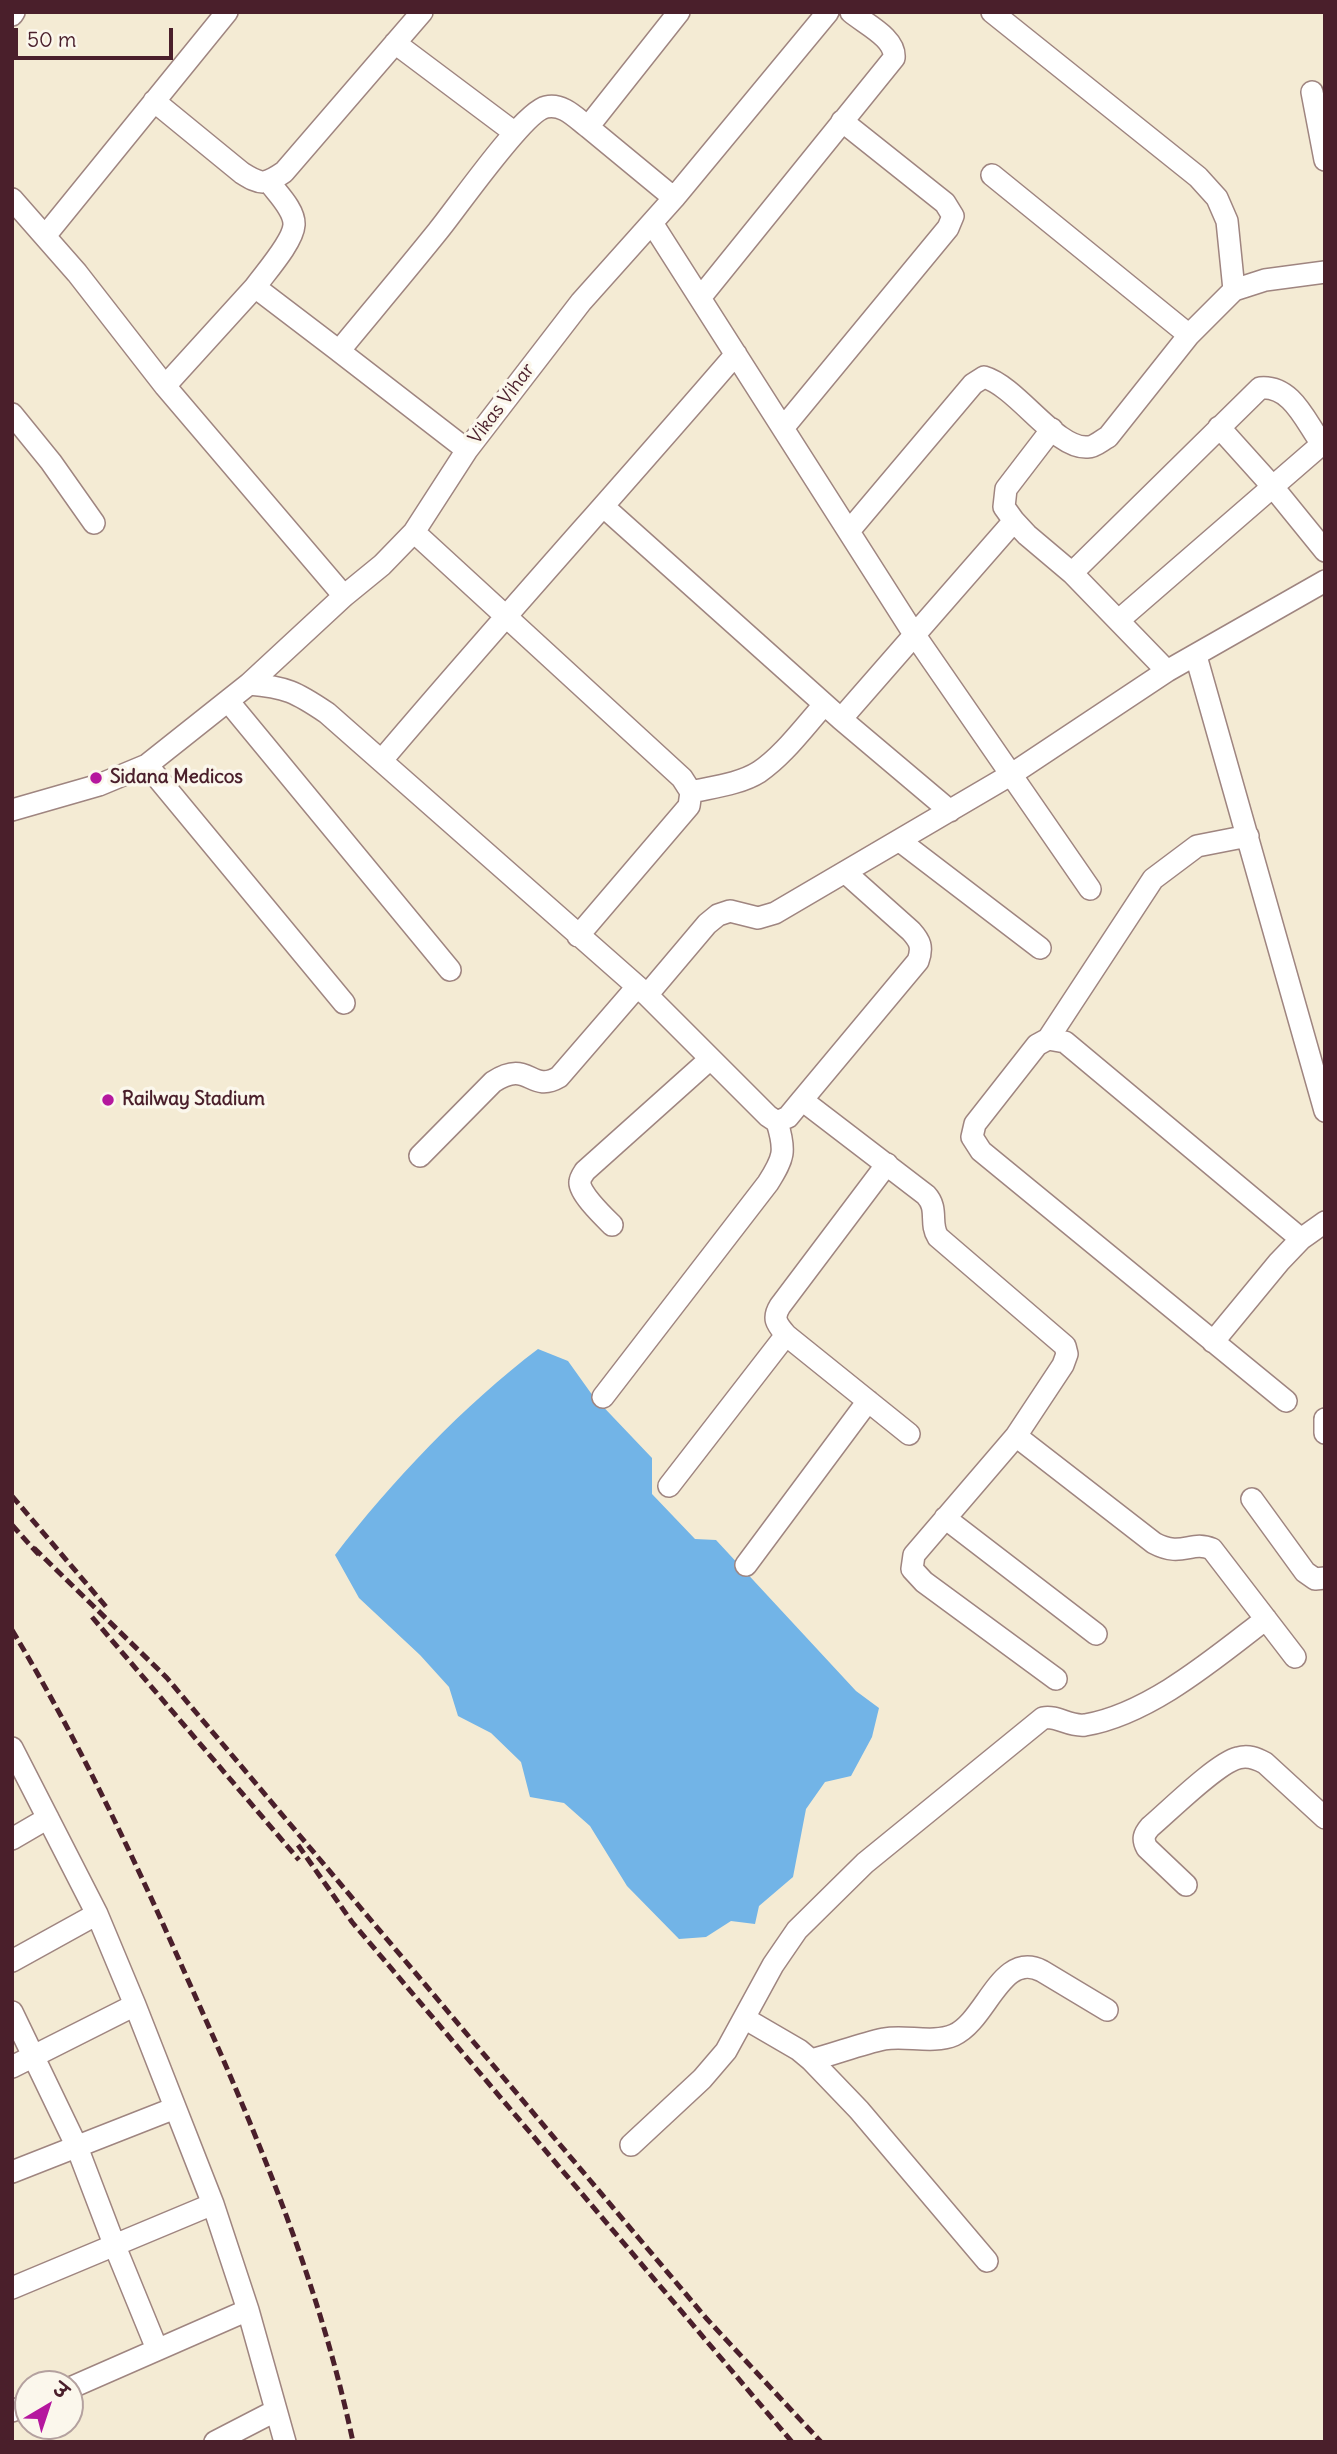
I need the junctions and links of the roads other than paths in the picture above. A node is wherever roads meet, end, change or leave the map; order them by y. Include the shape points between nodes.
1 (227, 12) edge
2 (422, 12) edge
3 (679, 12) edge
4 (828, 12) edge
5 (851, 12) edge
6 (992, 12) edge
7 (395, 43) junction
8 (1312, 92) dead end
9 (155, 101) junction
10 (842, 121) junction
11 (588, 127) junction
12 (515, 133) junction
13 (1325, 160) edge
14 (992, 174) dead end
15 (269, 182) junction
16 (674, 198) junction
17 (12, 199) edge
18 (652, 223) junction
19 (45, 236) junction
20 (1325, 272) edge
21 (255, 287) junction
22 (1234, 290) junction
23 (700, 298) junction
24 (1189, 335) junction
25 (339, 351) junction
26 (736, 354) junction
27 (165, 386) junction
28 (12, 414) edge
29 (1219, 427) junction
30 (783, 428) junction
31 (1052, 429) junction
32 (1323, 443) edge
33 (467, 450) junction
34 (1273, 487) junction
35 (604, 507) junction
36 (1014, 521) junction
37 (94, 523) dead end
38 (849, 531) junction
39 (414, 532) junction
40 (1325, 551) edge
41 (1072, 573) junction
42 (1325, 581) edge
43 (344, 596) junction
44 (505, 615) junction
45 (1119, 620) junction
46 (914, 634) junction
47 (1196, 656) junction
48 (1167, 671) junction
49 (249, 684) junction
50 (228, 701) junction
51 (824, 705) junction
52 (841, 719) junction
53 (382, 760) junction
54 (147, 765) junction
55 (1012, 774) junction
56 (691, 792) junction
57 (12, 810) edge
58 (950, 811) junction
59 (1248, 836) junction
60 (900, 841) junction
61 (846, 873) junction
62 (1090, 889) dead end
63 (578, 936) junction
64 (1040, 948) dead end
65 (450, 970) dead end
66 (642, 991) junction
67 (344, 1003) dead end
68 (1048, 1039) junction
69 (709, 1060) junction
70 (802, 1100) junction
71 (1325, 1111) edge
72 (777, 1122) junction
73 (420, 1156) dead end
74 (887, 1164) junction
75 (1325, 1222) edge
76 (612, 1225) dead end
77 (1301, 1239) junction
78 (786, 1335) junction
79 (1213, 1342) junction
80 (603, 1397) dead end
81 (868, 1401) junction
82 (1286, 1401) dead end
83 (1325, 1419) edge
84 (1325, 1433) edge
85 (909, 1434) dead end
86 (1016, 1436) junction
87 (668, 1486) dead end
88 (1252, 1499) dead end
89 (945, 1518) junction
90 (746, 1565) dead end
91 (1325, 1578) edge
92 (1266, 1619) junction
93 (1096, 1634) dead end
94 (1295, 1657) dead end
95 (1056, 1679) dead end
96 (12, 1748) edge
97 (48, 1818) junction
98 (1325, 1818) edge
99 (12, 1839) edge
100 (1186, 1885) dead end
101 (97, 1914) junction
102 (12, 1961) edge
103 (135, 2005) junction
104 (1107, 2010) dead end
105 (12, 2012) edge
106 (744, 2018) junction
107 (33, 2056) junction
108 (811, 2060) junction
109 (12, 2067) edge
110 (176, 2108) junction
111 (631, 2145) dead end
112 (77, 2147) junction
113 (12, 2172) edge
114 (213, 2204) junction
115 (114, 2244) junction
116 (987, 2260) dead end
117 (12, 2288) edge
118 (248, 2310) junction
119 (157, 2349) junction
120 (84, 2382) edge
121 (275, 2411) junction
122 (215, 2442) edge
123 (285, 2442) edge

1 - 9 street
2 - 7 street
3 - 11 street
4 - 16 street, Vikas Vihar
5 - 10 street via 895,50 894,58
6 - 22 street via 1198,177 1217,198 1227,221
7 - 12 street
7 - 15 street via 284,172
8 - 13 street
9 - 15 street via 242,173
9 - 19 street
10 - 23 street
10 - 30 street via 945,203 953,216 948,228
11 - 12 street via 564,108 546,107
11 - 16 street
12 - 25 street
14 - 24 street
15 - 21 street via 295,224
16 - 18 street, Vikas Vihar
17 - 19 street
18 - 23 street
18 - 33 street, Vikas Vihar via 581,302
19 - 27 street
20 - 22 street via 1265,280
21 - 25 street
21 - 27 street
22 - 24 street
23 - 26 street
24 - 31 street via 1108,437 1090,447 1074,445
25 - 33 street
26 - 30 street
26 - 35 street
27 - 43 street
28 - 37 street
29 - 32 street via 1260,388 1273,387 1288,396
29 - 34 street
29 - 41 street
30 - 38 street
31 - 36 street via 1006,489 1004,507
31 - 38 street via 998,381 984,377 973,384
32 - 34 street
33 - 39 street, Vikas Vihar
34 - 40 street
34 - 45 street
35 - 44 street
35 - 51 street
36 - 41 street
36 - 46 street
38 - 46 street
39 - 43 street, Vikas Vihar
39 - 44 street
41 - 45 street
42 - 47 street
43 - 49 street, Vikas Vihar
44 - 53 street
44 - 56 street via 682,778
45 - 48 street
46 - 52 street
46 - 55 street
47 - 48 street
47 - 59 street
48 - 55 street
49 - 50 street, Vikas Vihar
49 - 53 street via 277,686 301,695
50 - 54 street, Vikas Vihar
50 - 65 street
51 - 52 street
51 - 56 street via 758,773
52 - 58 street
53 - 63 street
54 - 57 street, Vikas Vihar via 99,785
54 - 67 street
55 - 58 street
55 - 62 street
56 - 63 street via 689,806
58 - 60 street
59 - 68 street via 1197,846 1153,879
59 - 71 street
60 - 61 street
60 - 64 street
61 - 66 street via 775,913 758,918 730,911 718,915
61 - 70 street via 911,931 921,952
63 - 66 street
66 - 69 street
66 - 73 street via 559,1077 550,1083 506,1073
68 - 77 street via 1065,1042
68 - 79 street via 1037,1045 975,1124 972,1137 981,1151
69 - 72 street
69 - 76 street via 580,1179 583,1192
70 - 72 street via 788,1117
70 - 74 street
72 - 80 street via 782,1161
74 - 78 street via 775,1313 775,1322
74 - 86 street via 932,1202 938,1237 1065,1346 1068,1354 1063,1365
75 - 77 street
77 - 79 street
78 - 81 street
78 - 87 street
79 - 82 street
81 - 85 street
81 - 90 street
83 - 84 street
86 - 89 street
86 - 92 street via 1154,1543 1172,1551 1212,1549
88 - 91 street via 1305,1572 1315,1579
89 - 93 street
89 - 95 street via 914,1555 912,1569
92 - 94 street
92 - 106 street via 1191,1677 1131,1709 1082,1725 1050,1717 1034,1726 865,1863 797,1930
96 - 97 street
97 - 99 street
97 - 101 street
98 - 100 street via 1265,1763 1256,1758 1234,1758 1144,1836 1147,1848
101 - 102 street
101 - 103 street
103 - 107 street
103 - 110 street
104 - 108 street via 1033,1966 1023,1966 1012,1971 967,2026 954,2035 884,2039
105 - 107 street
106 - 108 street
106 - 111 street via 726,2051 702,2079
107 - 109 street
107 - 112 street
108 - 116 street
110 - 112 street
110 - 114 street
112 - 113 street
112 - 115 street
114 - 115 street
114 - 118 street
115 - 117 street
115 - 119 street
118 - 119 street
118 - 121 street
119 - 120 street
121 - 122 street
121 - 123 street

